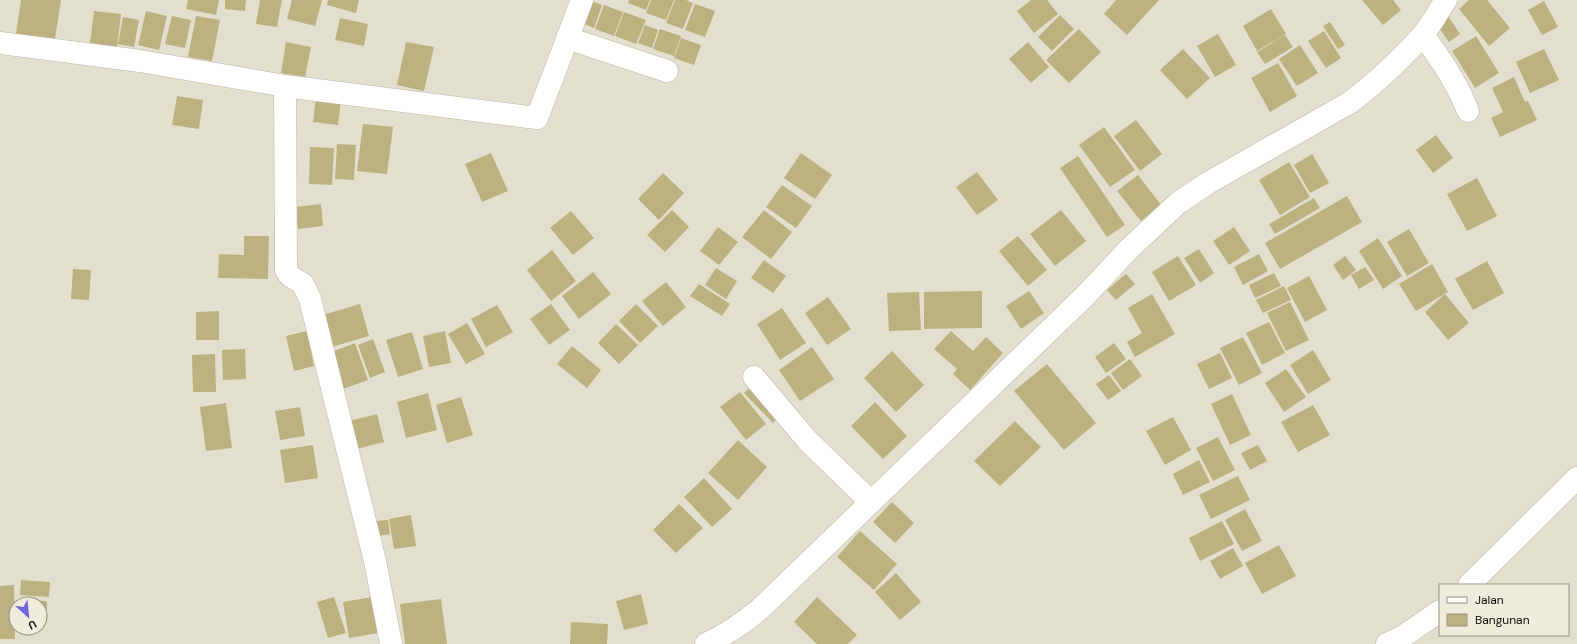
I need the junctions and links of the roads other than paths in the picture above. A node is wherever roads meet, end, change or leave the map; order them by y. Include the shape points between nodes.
1 (582, 0) edge
2 (1446, 0) edge
3 (1422, 35) junction
4 (567, 38) junction
5 (0, 43) edge
6 (667, 71) dead end
7 (285, 86) junction
8 (1468, 111) dead end
9 (754, 377) dead end
10 (1577, 478) edge
11 (870, 502) junction
12 (1471, 584) edge
13 (1439, 613) edge
14 (719, 642) edge
15 (391, 644) edge
16 (1387, 644) edge

1 - 4 street
2 - 3 street
3 - 8 street via 1450,72
3 - 11 street via 1386,73 1349,103 1208,183 1178,203
4 - 6 street
4 - 7 street via 537,118
5 - 7 street via 140,61
7 - 15 street via 286,270 290,276 303,284 310,299 375,562
9 - 11 street via 808,441
10 - 12 street
11 - 14 street via 760,609
13 - 16 street

